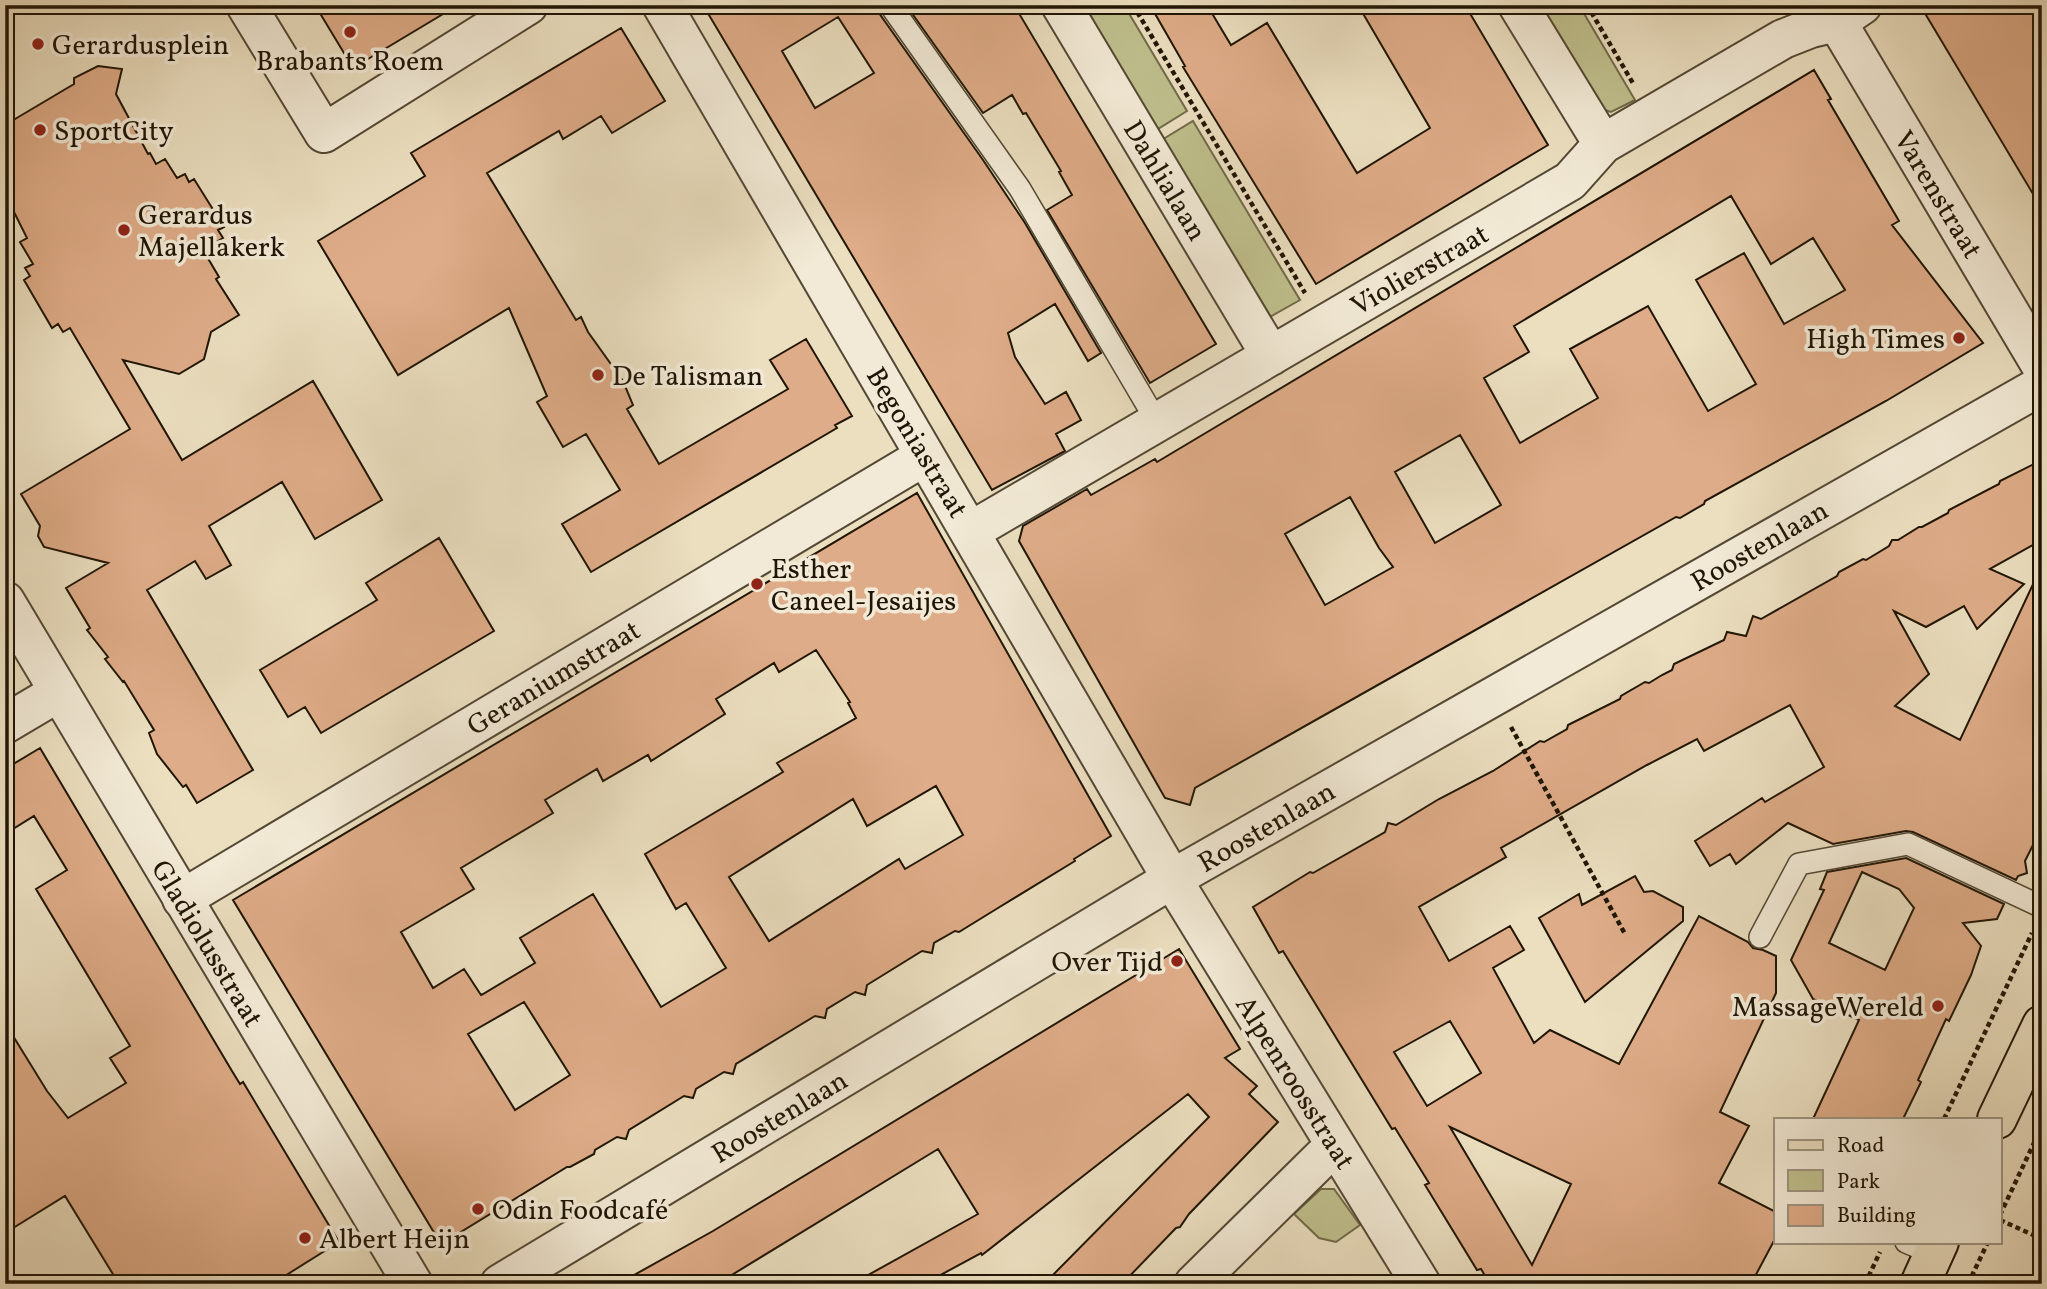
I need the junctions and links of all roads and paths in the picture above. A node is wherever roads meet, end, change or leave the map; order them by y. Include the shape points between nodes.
1 (246, 5) edge
2 (528, 5) edge
3 (662, 5) edge
4 (890, 5) edge
5 (1061, 5) edge
6 (1133, 5) edge
7 (1518, 5) edge
8 (1587, 5) edge
9 (1850, 14) edge
10 (1653, 115) junction
11 (1604, 144) junction
12 (1324, 324) junction
13 (1271, 356) junction
14 (2042, 367) edge
15 (2042, 385) edge
16 (1157, 422) junction
17 (925, 456) junction
18 (971, 531) junction
19 (5, 601) edge
20 (59, 692) junction
21 (1493, 696) junction
22 (5, 724) edge
23 (1172, 879) junction
24 (182, 899) junction
25 (2039, 916) edge
26 (1625, 934) dead end
27 (1760, 937) dead end
28 (2042, 1025) edge
29 (1944, 1118) edge
30 (1997, 1118) edge
31 (2042, 1126) edge
32 (1335, 1144) junction
33 (2002, 1214) edge
34 (2002, 1219) edge
35 (2042, 1240) edge
36 (1884, 1244) edge
37 (1987, 1244) edge
38 (413, 1284) edge
39 (500, 1284) edge
40 (1194, 1284) edge
41 (1421, 1284) edge
42 (1865, 1284) edge
43 (1968, 1284) edge

1 - 2 street via 324,133
3 - 17 street, Begoniastraat
4 - 16 lane via 1020,189
5 - 13 street, Dahlialaan
6 - 12 path
7 - 11 street
8 - 10 path
9 - 10 street, Violierstraat via 1783,39
9 - 14 street, Varenstraat
10 - 11 street, Violierstraat
11 - 12 street, Violierstraat via 1570,181
12 - 13 street, Violierstraat
13 - 16 street, Violierstraat
15 - 21 street, Roostenlaan
16 - 18 street, Violierstraat
17 - 18 street, Begoniastraat
17 - 24 street, Geraniumstraat
18 - 23 street, Begoniastraat
19 - 20 street, Gladiolusstraat
20 - 22 street
20 - 24 street, Gladiolusstraat
21 - 23 street, Roostenlaan
21 - 26 path
23 - 32 street, Alpenroosstraat
23 - 39 street, Roostenlaan
24 - 38 street, Gladiolusstraat
25 - 27 lane via 1908,844 1799,864
25 - 29 path
28 - 30 main road
31 - 33 path
32 - 40 street
32 - 41 street, Alpenroosstraat
34 - 35 path
36 - 42 path
37 - 43 path

